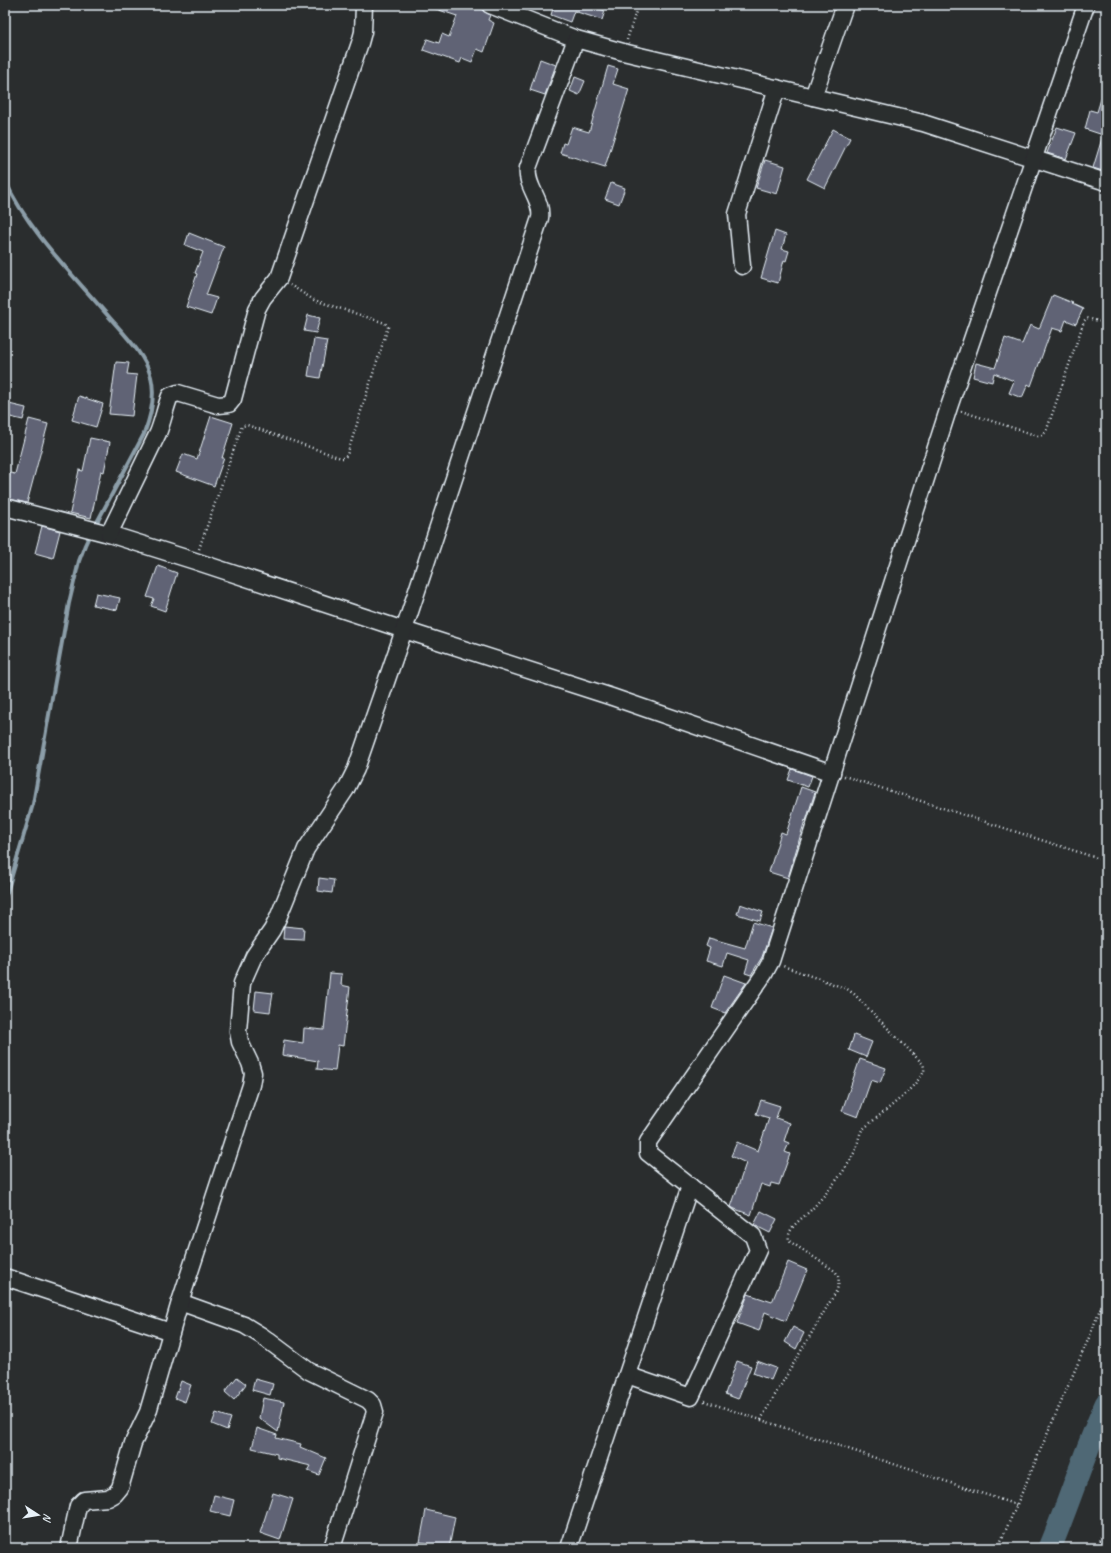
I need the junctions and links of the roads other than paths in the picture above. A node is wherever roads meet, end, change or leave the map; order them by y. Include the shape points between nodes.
1 (364, 5) edge
2 (490, 5) edge
3 (845, 5) edge
4 (1086, 5) edge
5 (576, 39) junction
6 (777, 88) junction
7 (814, 97) junction
8 (1034, 158) junction
9 (1106, 182) edge
10 (742, 266) dead end
11 (5, 507) edge
12 (96, 530) junction
13 (404, 630) junction
14 (832, 773) junction
15 (690, 1186) junction
16 (5, 1278) edge
17 (180, 1302) junction
18 (171, 1332) junction
19 (627, 1375) junction
20 (69, 1548) edge
21 (332, 1548) edge
22 (569, 1548) edge

1 - 12 street via 360,43 279,278 257,309 233,399 229,404 218,405 178,393 170,396 158,433
2 - 5 street
3 - 7 street
4 - 8 street
5 - 6 street
5 - 13 street via 528,168 529,182 540,206 540,218
6 - 7 street
6 - 10 street via 737,214
7 - 8 street via 923,123
8 - 9 street
8 - 14 street via 949,407
11 - 12 street
12 - 13 street
13 - 14 street via 612,697
13 - 17 street via 356,769 346,789 306,849 278,918 254,956 242,983 238,1031 250,1063 251,1085
14 - 15 street via 771,961 648,1142 648,1153
15 - 19 street
15 - 19 street via 753,1236 758,1250 690,1397
16 - 18 street
17 - 18 street
17 - 21 street via 244,1325 309,1371 368,1400 373,1405 375,1412
18 - 20 street via 148,1412 133,1443 120,1488 108,1498 84,1500 78,1506
19 - 22 street

